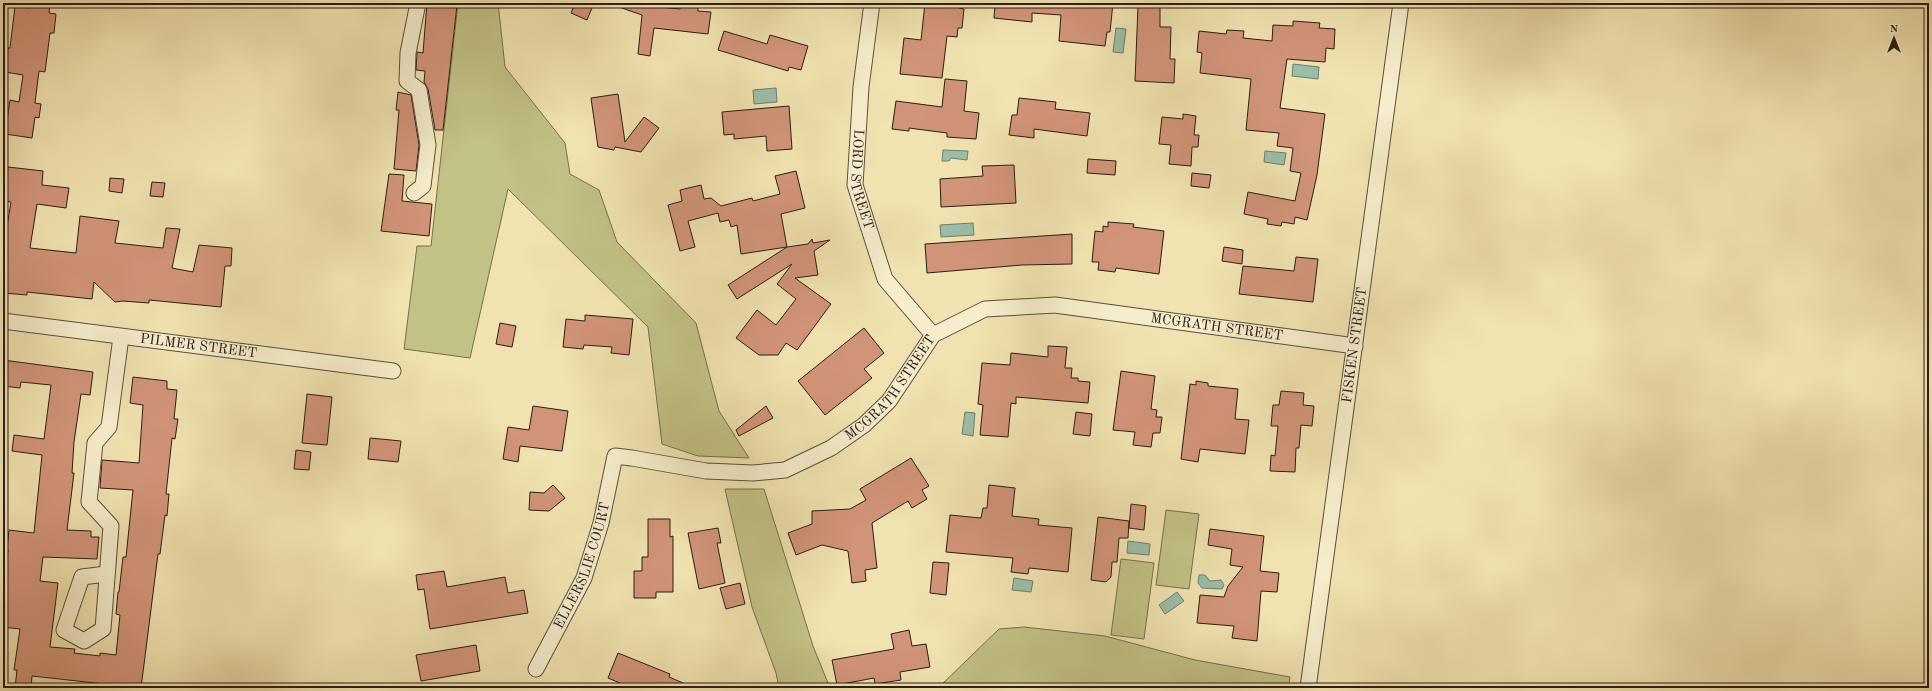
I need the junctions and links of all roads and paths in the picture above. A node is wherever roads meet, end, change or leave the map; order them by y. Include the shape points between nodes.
1 (418, 3) edge
2 (872, 3) edge
3 (1401, 3) edge
4 (414, 193) dead end
5 (3, 321) edge
6 (933, 335) junction
7 (121, 337) junction
8 (1355, 346) junction
9 (393, 371) dead end
10 (615, 456) joint
11 (106, 574) dead end
12 (536, 670) dead end
13 (1308, 688) edge

1 - 4 street via 408,53 407,81 419,90 428,145 423,186
2 - 6 street, LORD STREET via 861,86 855,185 885,279
3 - 8 street, FISKEN STREET
5 - 7 street, PILMER STREET
6 - 8 street, MCGRATH STREET via 985,309 1055,305
6 - 10 street, MCGRATH STREET via 889,401 864,425 831,448 785,470 753,473 706,471
7 - 9 street, PILMER STREET
7 - 11 street via 109,427 95,443 88,502 111,526
8 - 13 street, FISKEN STREET
10 - 12 street, ELLERSLIE COURT via 601,523 584,578

